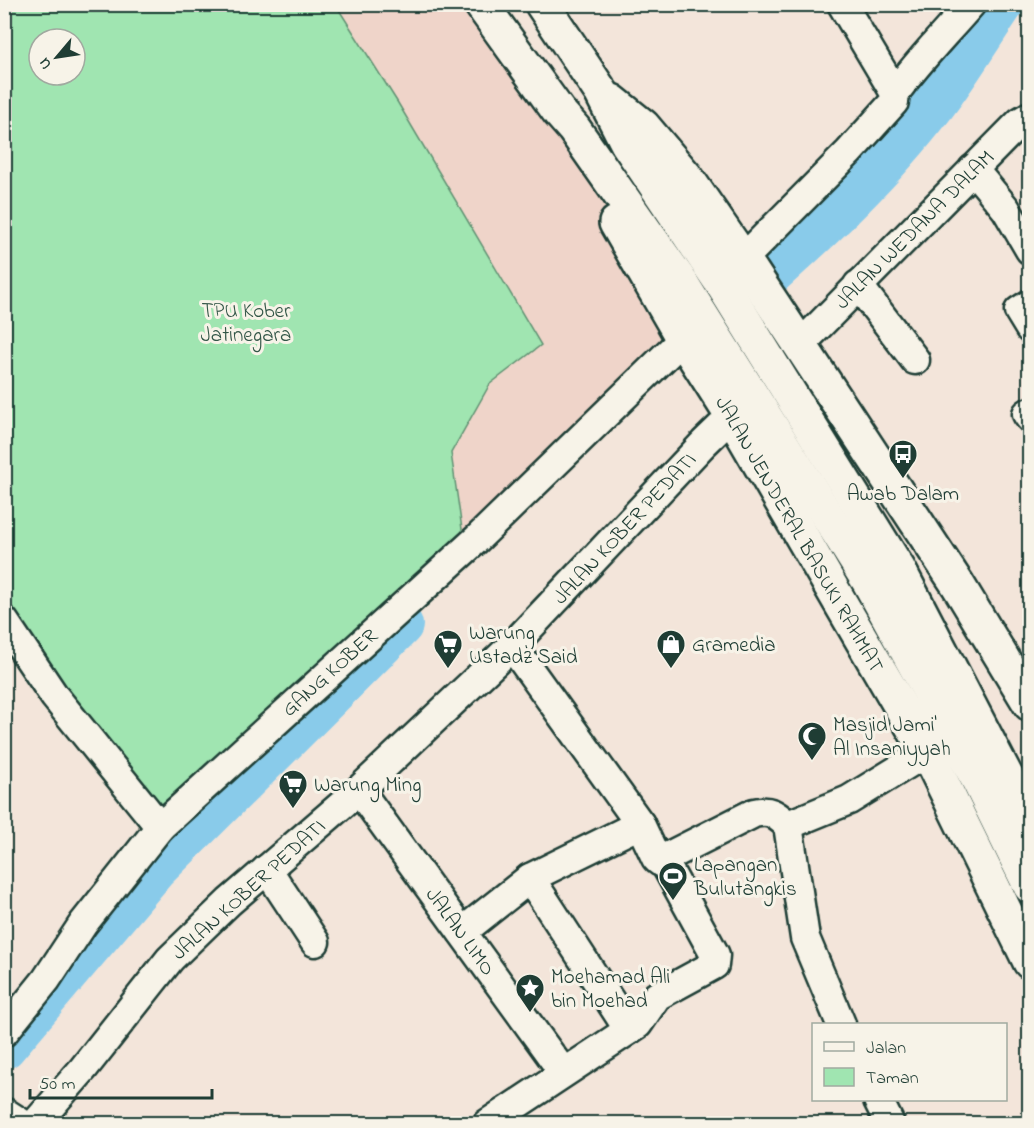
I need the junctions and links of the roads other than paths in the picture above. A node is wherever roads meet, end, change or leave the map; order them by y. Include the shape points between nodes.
1 (481, 4) edge
2 (542, 4) edge
3 (842, 4) edge
4 (971, 4) edge
5 (601, 92) junction
6 (895, 93) junction
7 (559, 112) junction
8 (1029, 116) edge
9 (973, 169) junction
10 (1029, 250) edge
11 (748, 266) junction
12 (858, 285) junction
13 (1029, 304) edge
14 (1029, 329) edge
15 (797, 340) junction
16 (684, 341) junction
17 (915, 360) dead end
18 (1029, 412) edge
19 (732, 416) junction
20 (1029, 418) edge
21 (4, 621) edge
22 (512, 645) junction
23 (1029, 704) edge
24 (927, 752) junction
25 (359, 790) junction
26 (1029, 822) edge
27 (640, 824) junction
28 (788, 825) junction
29 (160, 827) junction
30 (663, 860) junction
31 (267, 869) junction
32 (530, 878) junction
33 (1029, 886) edge
34 (997, 893) junction
35 (1029, 904) edge
36 (462, 932) junction
37 (315, 942) dead end
38 (1029, 962) edge
39 (842, 1023) edge
40 (628, 1030) junction
41 (4, 1032) edge
42 (563, 1072) junction
43 (878, 1101) edge
44 (4, 1116) edge
45 (493, 1122) edge
46 (18, 1124) edge
47 (35, 1124) edge
48 (890, 1124) edge

1 - 7 main road, JALAN JENDERAL BASUKI RAHMAT
2 - 5 main road
3 - 6 street
4 - 6 street
5 - 11 main road via 654,138
5 - 26 main road via 627,143 722,284 899,570
6 - 11 street via 894,102
7 - 16 main road, JALAN JENDERAL BASUKI RAHMAT via 565,132
7 - 33 main road, JALAN JENDERAL BASUKI RAHMAT via 679,279 869,582 978,780
8 - 9 street, JALAN WEDANA DALAM
9 - 10 street via 1006,209
9 - 12 street, JALAN WEDANA DALAM
11 - 15 main road
12 - 15 street, JALAN WEDANA DALAM
12 - 17 street
13 - 14 street via 1019,311
15 - 23 main road via 958,585
16 - 19 main road, JALAN JENDERAL BASUKI RAHMAT
16 - 29 street, GANG KOBER via 477,539
18 - 20 street
19 - 22 street, JALAN KOBER PEDATI
19 - 24 main road, JALAN JENDERAL BASUKI RAHMAT
21 - 29 street via 55,697
22 - 25 street, JALAN KOBER PEDATI
22 - 27 street
24 - 28 street via 849,800
24 - 34 main road, JALAN JENDERAL BASUKI RAHMAT
25 - 31 street, JALAN KOBER PEDATI
25 - 36 street, JALAN LIMO
27 - 30 street via 656,858
27 - 32 street
28 - 30 street via 769,812 754,813
28 - 39 street via 805,938
29 - 41 street, GANG KOBER
30 - 40 street via 716,959 711,969 657,996 638,1024
31 - 37 street
31 - 47 street, JALAN KOBER PEDATI via 170,959
32 - 36 street
32 - 40 street
34 - 35 main road
34 - 38 main road, JALAN JENDERAL BASUKI RAHMAT
36 - 42 street, JALAN LIMO
40 - 42 street
42 - 45 street
43 - 48 street
44 - 46 main road

